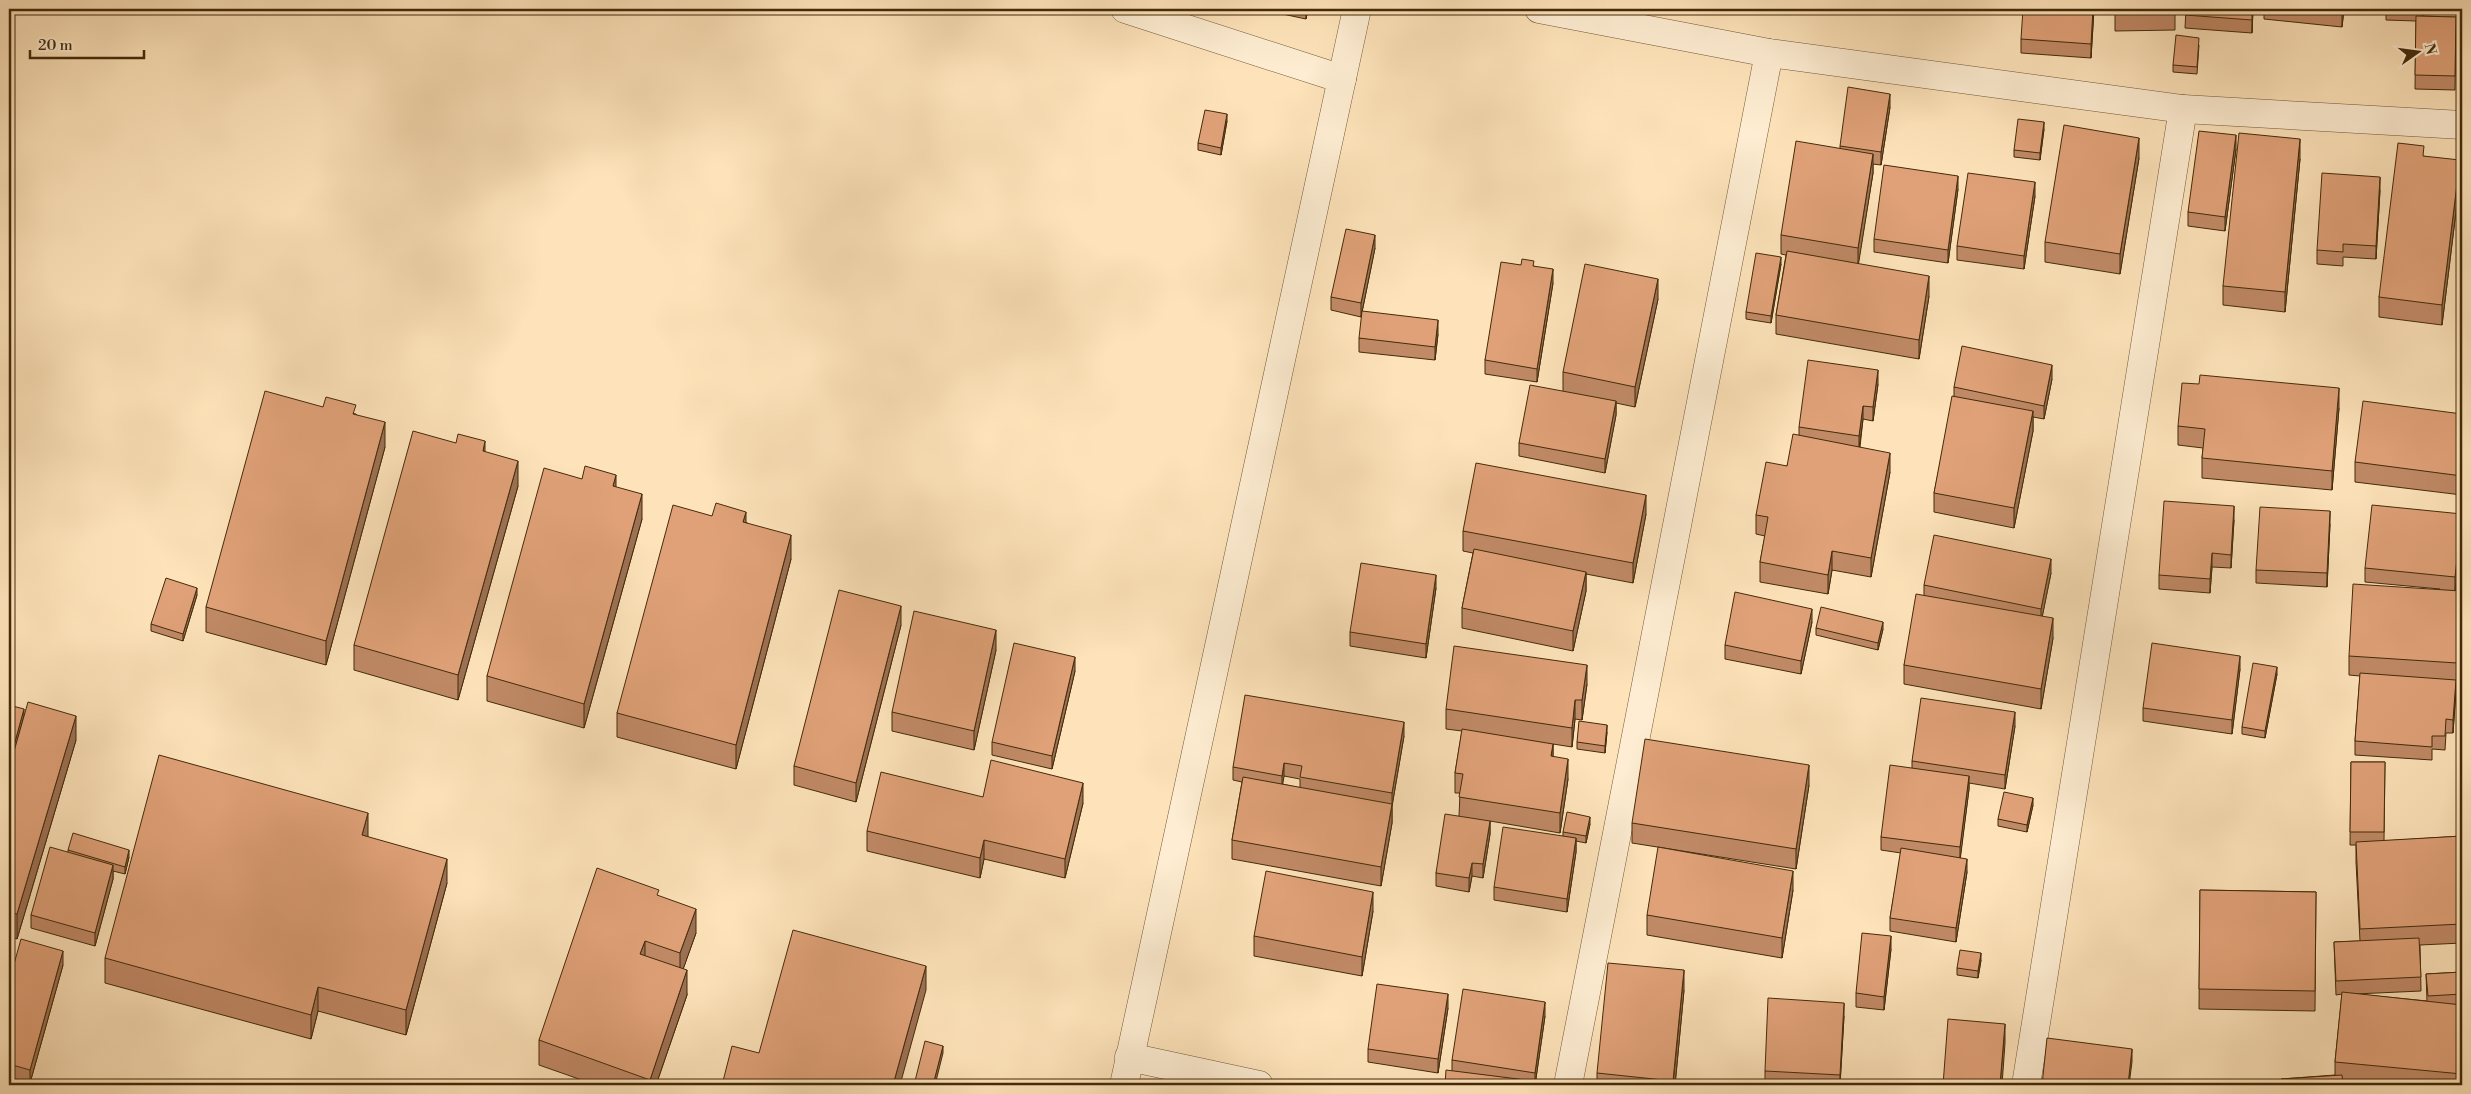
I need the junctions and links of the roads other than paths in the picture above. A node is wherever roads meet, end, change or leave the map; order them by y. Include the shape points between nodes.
1 (1125, 9) edge
2 (1357, 9) edge
3 (1540, 9) edge
4 (1769, 53) junction
5 (1342, 79) junction
6 (2183, 109) junction
7 (2462, 125) edge
8 (1129, 1057) junction
9 (1124, 1085) edge
10 (1259, 1085) edge
11 (1568, 1085) edge
12 (2026, 1085) edge

1 - 5 street
2 - 5 street
3 - 4 street
4 - 6 street
4 - 11 street
5 - 8 street
6 - 7 street
6 - 12 street
8 - 9 street
8 - 10 street

